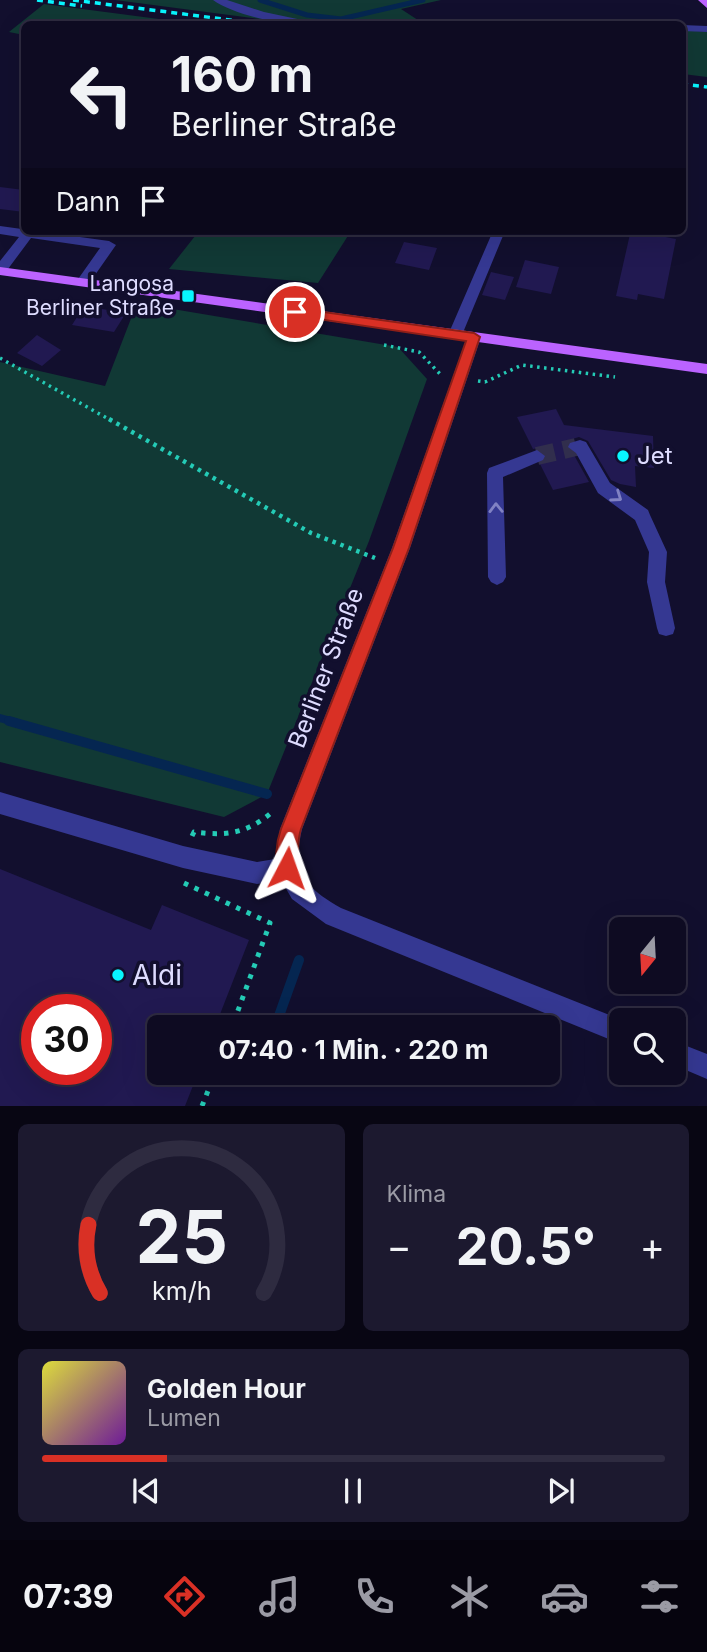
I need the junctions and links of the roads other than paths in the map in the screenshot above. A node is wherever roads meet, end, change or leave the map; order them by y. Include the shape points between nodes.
1 (218, 0) edge
2 (703, 0) edge
3 (707, 5) edge
4 (298, 21) edge
5 (686, 28) edge
6 (707, 29) edge
7 (0, 230) edge
8 (21, 233) edge
9 (28, 235) edge
10 (36, 235) edge
11 (497, 235) edge
12 (0, 271) edge
13 (83, 282) junction
14 (455, 335) junction
15 (474, 337) junction
16 (707, 369) edge
17 (576, 447) dead end
18 (537, 456) tunnel mouth
19 (497, 577) dead end
20 (666, 628) dead end
21 (0, 803) edge
22 (287, 868) junction
23 (609, 1027) edge
24 (686, 1058) edge
25 (707, 1067) edge

1 - 4 street
2 - 3 main road
5 - 6 street
7 - 8 street
9 - 12 street
10 - 13 street via 109,245
11 - 14 street
12 - 13 main road
13 - 14 main road
14 - 15 main road
15 - 16 main road
15 - 22 street, Berliner Straße via 395,564 287,840
17 -> 20 street via 580,446 604,488 642,514 658,552 656,582
19 -> 18 street via 495,473
21 - 22 street via 183,857 257,873
22 - 23 street via 302,897 314,906
24 - 25 street

